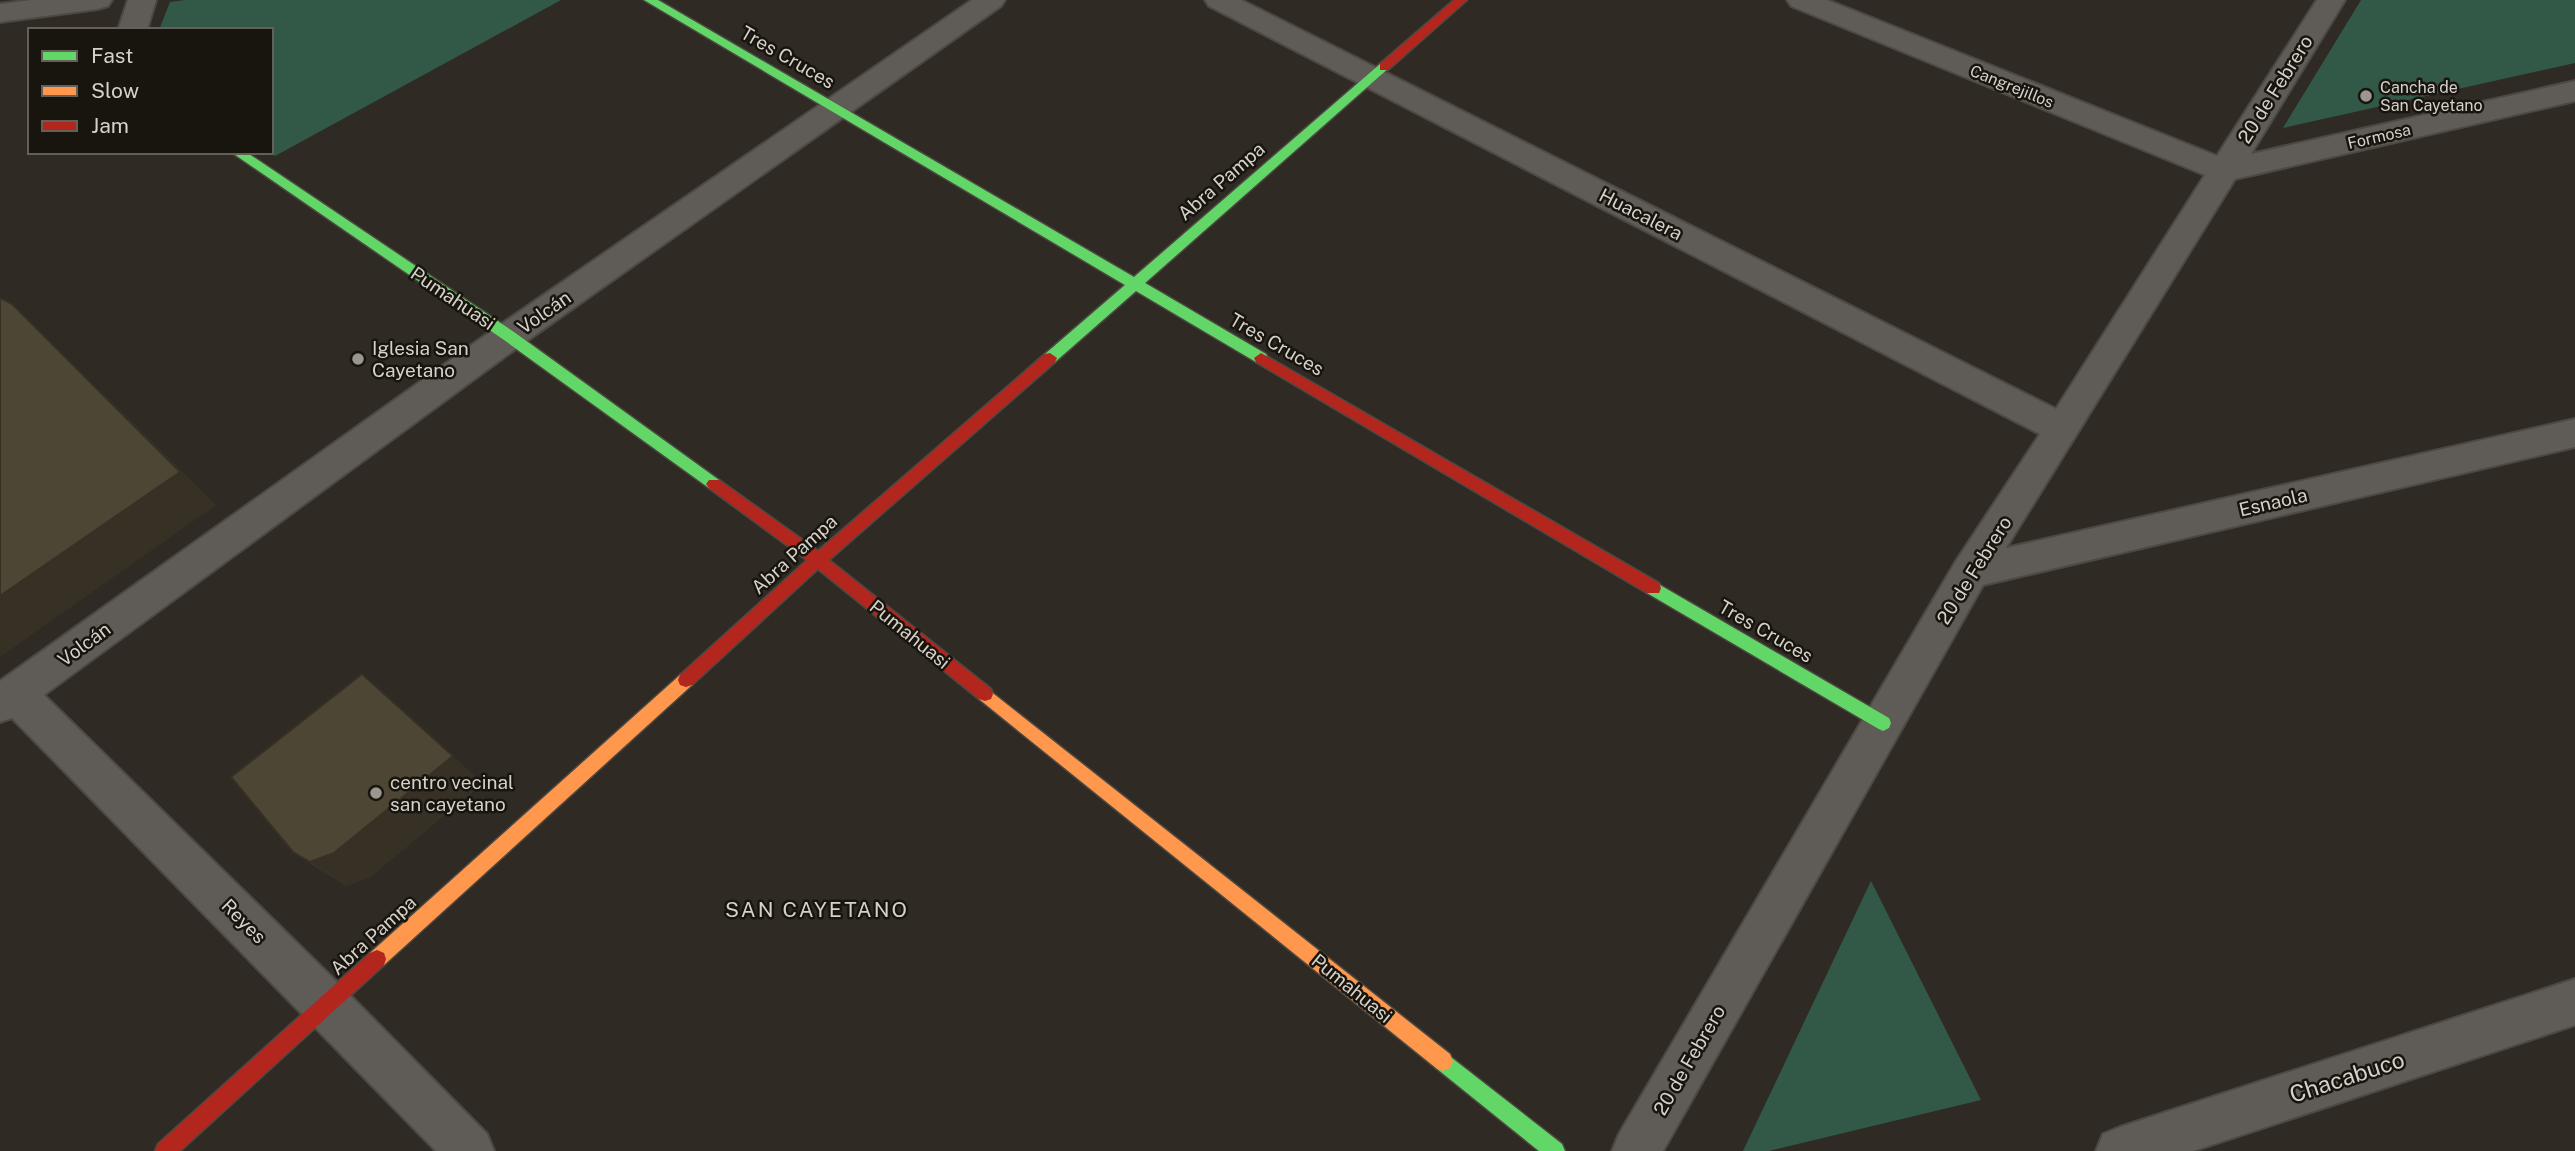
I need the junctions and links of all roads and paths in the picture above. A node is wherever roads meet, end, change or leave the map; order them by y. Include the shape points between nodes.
1 (98, 0) edge
2 (142, 0) edge
3 (649, 0) edge
4 (991, 0) edge
5 (1219, 0) edge
6 (1461, 0) edge
7 (1801, 0) edge
8 (2331, 0) edge
9 (0, 13) edge
10 (133, 28) edge
11 (1373, 76) junction
12 (2575, 91) edge
13 (835, 109) junction
14 (240, 154) edge
15 (2224, 171) junction
16 (1135, 285) junction
17 (509, 336) junction
18 (2063, 429) junction
19 (2575, 433) edge
20 (818, 560) junction
21 (1970, 572) junction
22 (7, 699) edge
23 (1883, 723) junction
24 (2575, 1002) edge
25 (328, 1004) junction
26 (165, 1151) edge
27 (470, 1151) edge
28 (1555, 1151) edge
29 (1636, 1151) edge
30 (2120, 1151) edge

1 - 9 street
2 - 10 street
3 - 13 street, Tres Cruces
4 - 13 street, Volcán
5 - 11 street, Huacalera
6 - 11 street, Abra Pampa
7 - 15 street, Cangrejillos
8 - 15 street, 20 de Febrero
11 - 16 street, Abra Pampa
11 - 18 street, Huacalera
12 - 15 street, Formosa
13 - 16 street, Tres Cruces
13 - 17 street, Volcán
14 - 17 street, Pumahuasi
15 - 18 street, 20 de Febrero
16 - 20 street, Abra Pampa
16 - 23 street, Tres Cruces
17 - 20 street, Pumahuasi
17 - 22 street, Volcán
18 - 21 street, 20 de Febrero
19 - 21 street, Esnaola
20 - 25 street, Abra Pampa
20 - 28 street, Pumahuasi
21 - 23 street, 20 de Febrero
22 - 25 street, Reyes
23 - 29 street, 20 de Febrero
24 - 30 street, Chacabuco
25 - 26 street, Abra Pampa
25 - 27 street, Reyes

